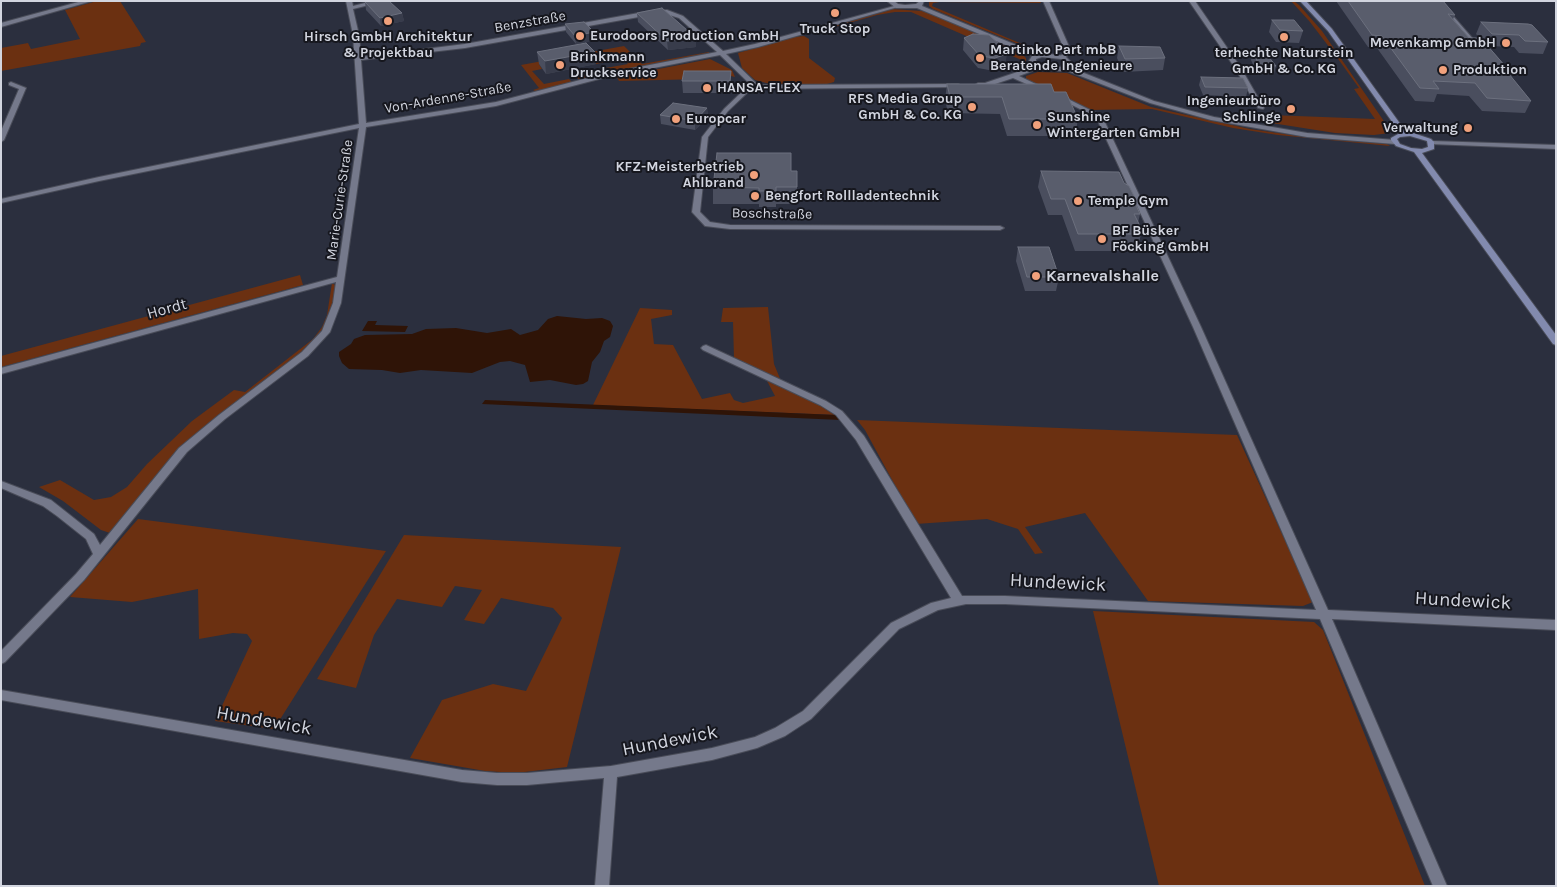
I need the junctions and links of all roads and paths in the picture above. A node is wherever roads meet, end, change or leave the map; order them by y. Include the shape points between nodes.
1 (89, 1) edge
2 (382, 1) edge
3 (1046, 1) edge
4 (1192, 1) edge
5 (1304, 1) edge
6 (1437, 1) edge
7 (893, 3) edge
8 (350, 4) edge
9 (920, 4) edge
10 (1, 25) edge
11 (722, 53) junction
12 (1482, 53) edge
13 (1037, 56) junction
14 (1063, 57) junction
15 (358, 59) junction
16 (1038, 67) junction
17 (1066, 68) junction
18 (1014, 76) junction
19 (11, 84) dead end
20 (756, 88) junction
21 (1047, 91) edge
22 (1056, 95) edge
23 (1261, 108) dead end
24 (10, 118) junction
25 (1, 119) edge
26 (363, 126) junction
27 (1404, 134) junction
28 (1, 140) edge
29 (1395, 142) junction
30 (1432, 143) junction
31 (1556, 147) edge
32 (1417, 151) junction
33 (1, 201) edge
34 (1000, 228) dead end
35 (341, 278) junction
36 (1556, 342) edge
37 (706, 348) dead end
38 (1, 371) edge
39 (1, 484) edge
40 (99, 554) junction
41 (959, 601) junction
42 (1324, 615) junction
43 (1556, 626) edge
44 (1, 659) edge
45 (1, 695) edge
46 (611, 772) junction
47 (602, 886) edge
48 (1440, 886) edge

1 - 10 street
2 - 8 street
3 - 14 street via 1068,51
4 - 23 street
5 - 27 main road via 1352,59
6 - 12 street
7 - 9 street, Von-Ardenne-Straße via 905,7
7 - 11 street, Von-Ardenne-Straße via 756,46
8 - 15 street
9 - 13 street
11 - 15 street, Benzstraße via 681,17 664,12 465,46
11 - 20 street
11 - 26 street, Von-Ardenne-Straße via 603,76 496,104
13 - 14 street
13 - 16 street via 1032,61
14 - 17 street via 1070,63
15 - 26 street
16 - 17 street via 1049,70
16 - 18 street
17 - 29 street via 1152,102 1213,118 1307,135
18 - 20 street via 986,85
18 - 21 street
19 - 24 street via 23,88
20 - 34 street, Boschstraße via 746,91 726,110 705,137 696,212 708,224 730,227
22 - 42 street via 1099,116
24 - 25 street
24 - 28 street
26 - 33 street, Von-Ardenne-Straße
26 - 35 street, Marie-Curie-Straße
27 - 29 main road via 1394,136
27 - 30 main road via 1424,137
29 - 32 main road
30 - 31 street
30 - 32 main road via 1429,150
32 - 36 main road
35 - 38 street, Hordt
35 - 40 street via 330,324 314,346 183,450
37 - 41 street via 839,413 860,438
39 - 40 street via 62,513 90,537
40 - 44 street
41 - 42 street, Hundewick via 1004,600
41 - 46 street, Hundewick via 926,609 895,626 807,715 780,732 732,750
42 - 43 street, Hundewick
42 - 48 street
45 - 46 street, Hundewick via 462,776 497,780
46 - 47 street, Hundewick

